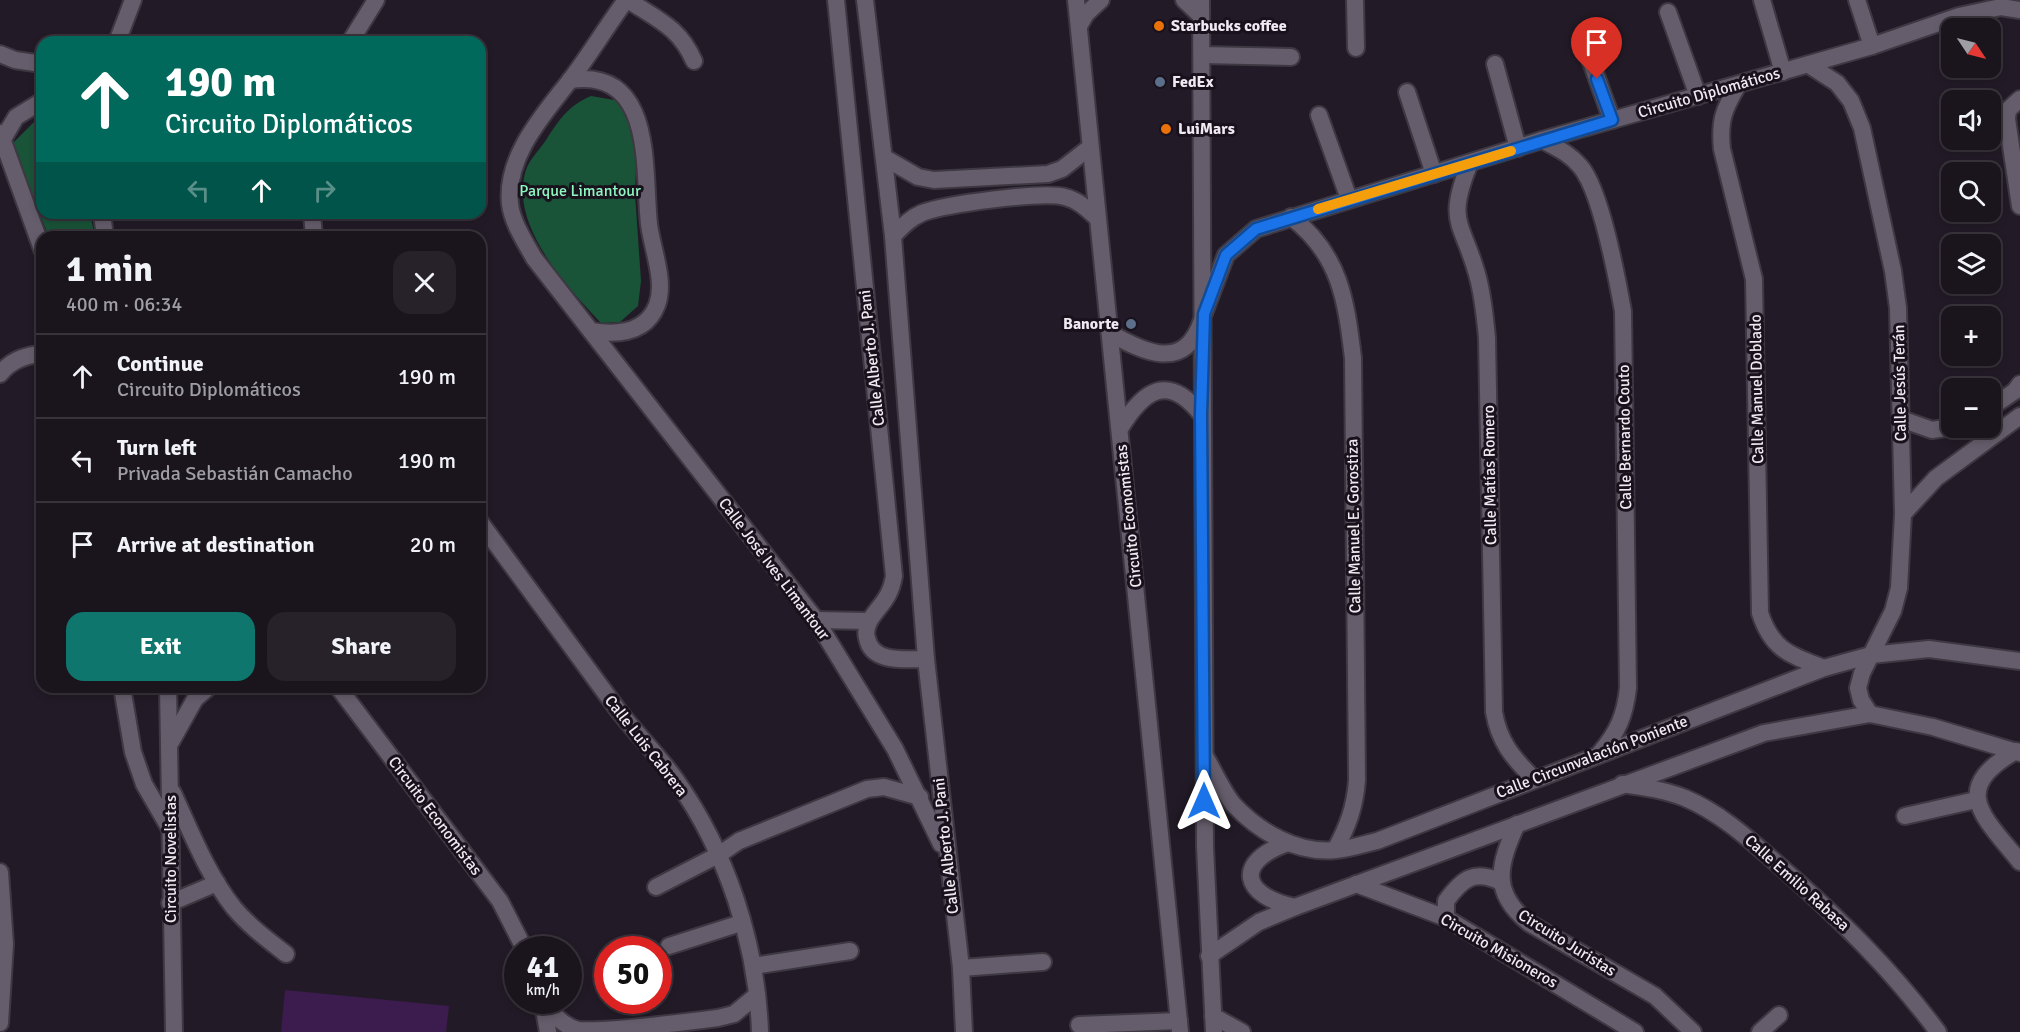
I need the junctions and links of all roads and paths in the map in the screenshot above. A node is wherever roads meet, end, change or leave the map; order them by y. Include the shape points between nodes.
1 (133, 0) edge
2 (376, 0) edge
3 (627, 0) edge
4 (836, 0) edge
5 (865, 0) edge
6 (1076, 0) edge
7 (1101, 0) edge
8 (1184, 0) edge
9 (1355, 0) edge
10 (1762, 0) edge
11 (1857, 0) edge
12 (1201, 8) edge
13 (1956, 8) edge
14 (2020, 10) edge
15 (1668, 12) dead end
16 (1078, 26) junction
17 (120, 34) edge
18 (354, 36) edge
19 (1582, 37) dead end
20 (1872, 46) junction
21 (1356, 48) dead end
22 (0, 54) edge
23 (1202, 55) junction
24 (1291, 57) dead end
25 (694, 61) dead end
26 (36, 63) edge
27 (1495, 64) dead end
28 (1809, 65) junction
29 (1783, 72) junction
30 (570, 80) junction
31 (1738, 85) junction
32 (1407, 92) dead end
33 (1698, 96) junction
34 (2020, 99) edge
35 (36, 105) edge
36 (1319, 115) dead end
37 (1612, 120) junction
38 (1, 136) edge
39 (1542, 140) junction
40 (1089, 148) junction
41 (1518, 148) junction
42 (885, 158) junction
43 (1469, 165) junction
44 (1434, 174) junction
45 (1349, 199) junction
46 (2020, 206) edge
47 (1096, 217) junction
48 (1291, 217) junction
49 (36, 232) edge
50 (893, 236) junction
51 (1204, 314) junction
52 (591, 331) junction
53 (1110, 333) junction
54 (36, 354) edge
55 (0, 374) edge
56 (2020, 384) edge
57 (2001, 400) edge
58 (1201, 414) junction
59 (2020, 416) edge
60 (1901, 419) junction
61 (1120, 427) junction
62 (1941, 429) edge
63 (1903, 514) junction
64 (486, 530) edge
65 (816, 620) junction
66 (869, 621) junction
67 (1871, 655) junction
68 (926, 659) junction
69 (2020, 661) edge
70 (1824, 668) junction
71 (123, 693) edge
72 (168, 693) edge
73 (202, 693) edge
74 (343, 693) edge
75 (1870, 714) junction
76 (171, 743) junction
77 (2018, 752) edge
78 (1600, 753) junction
79 (1204, 754) junction
80 (1534, 779) junction
81 (1622, 784) junction
82 (172, 791) junction
83 (920, 797) junction
84 (1976, 800) junction
85 (1905, 816) dead end
86 (1517, 824) junction
87 (170, 830) junction
88 (1288, 843) junction
89 (1335, 850) junction
90 (720, 854) junction
91 (947, 856) junction
92 (2020, 862) edge
93 (0, 872) edge
94 (1501, 882) junction
95 (217, 883) junction
96 (1356, 884) junction
97 (656, 886) dead end
98 (170, 903) junction
99 (1295, 907) junction
100 (1446, 918) junction
101 (741, 923) junction
102 (518, 936) edge
103 (672, 945) edge
104 (850, 951) dead end
105 (286, 954) dead end
106 (1209, 956) junction
107 (1043, 962) dead end
108 (753, 966) junction
109 (960, 968) junction
110 (757, 995) junction
111 (545, 1014) edge
112 (554, 1014) edge
113 (1779, 1015) dead end
114 (0, 1023) edge
115 (1080, 1024) dead end
116 (1214, 1024) edge
117 (1180, 1026) edge
118 (174, 1032) edge
119 (548, 1032) edge
120 (759, 1032) edge
121 (964, 1032) edge
122 (1242, 1032) edge
123 (1635, 1032) edge
124 (1693, 1032) edge
125 (1760, 1032) edge
126 (1938, 1032) edge

1 - 17 street
2 - 18 street
3 - 25 street via 678,32
3 - 30 street, Calle José Ives Limantour
4 - 66 street, Calle Alberto J. Pani via 894,576 888,599
5 - 42 street, Calle Alberto J. Pani
6 - 16 street, Circuito Economistas
7 - 16 street
8 - 12 street
9 - 21 street
10 - 29 street
11 - 20 street
12 - 23 street
13 - 14 street, Circuito Diplomáticos
13 - 20 street, Circuito Diplomáticos
15 - 33 street
16 - 40 street, Circuito Economistas
19 - 37 street
20 - 28 street, Circuito Diplomáticos
22 - 26 street
23 - 24 street
23 - 51 street
27 - 41 street
28 - 29 street, Circuito Diplomáticos
28 - 60 street, Calle Jesús Terán via 1837,83 1851,101 1862,128 1898,308
29 - 31 street, Circuito Diplomáticos
30 - 52 street, Calle José Ives Limantour via 525,144 513,174 510,204 534,258
30 - 52 street via 589,77 605,81 635,110 641,128 660,290 657,307 645,323 629,332
31 - 33 street, Circuito Diplomáticos
31 - 70 street, Calle Manuel Doblado via 1724,110 1720,128 1755,288 1760,613 1776,645
32 - 44 street
33 - 37 street, Circuito Diplomáticos
34 - 46 street via 2008,110 2007,119
35 - 38 street via 16,117
36 - 45 street
37 - 39 street, Circuito Diplomáticos
38 - 49 street
39 - 41 street, Circuito Diplomáticos
39 - 78 street, Calle Bernardo Couto via 1566,152 1582,168 1593,189 1623,311 1629,688 1626,712 1617,732
40 - 42 street via 1062,169 1048,174 934,180 918,177
40 - 47 street, Circuito Economistas
41 - 43 street, Circuito Diplomáticos
42 - 50 street, Calle Alberto J. Pani
43 - 44 street, Circuito Diplomáticos
43 - 80 street, Calle Matías Romero via 1458,194 1456,220 1477,272 1487,338 1494,712 1505,748
44 - 45 street, Circuito Diplomáticos
45 - 48 street, Circuito Diplomáticos
47 - 50 street via 1066,197 1046,196 940,208 908,222
47 - 53 street, Circuito Economistas
48 - 51 street, Circuito Diplomáticos via 1256,229 1226,255
48 - 89 street, Calle Manuel E. Gorostiza via 1310,231 1325,250 1336,274 1353,357 1357,780 1349,825
50 - 68 street, Calle Alberto J. Pani
51 - 53 street via 1191,340 1169,353 1143,351
51 - 58 street
52 - 65 street, Calle José Ives Limantour
53 - 61 street, Circuito Economistas
54 - 55 street via 7,364
56 - 57 street
58 - 61 street via 1183,396 1155,390
58 - 79 street
59 - 63 street via 1936,478
60 - 62 street via 1932,430
60 - 63 street, Calle Jesús Terán
61 - 117 street, Circuito Economistas
63 - 67 street, Calle Jesús Terán via 1899,588 1886,630
64 - 90 street, Calle Luis Cabrera via 617,709 676,779
65 - 66 street
65 - 83 street, Calle José Ives Limantour
66 - 68 street via 868,644 880,656
67 - 69 street, Calle Circunvalación Poniente via 1929,649
67 - 70 street, Calle Circunvalación Poniente
67 - 75 street, Calle Jesús Terán via 1858,688
68 - 91 street, Calle Alberto J. Pani
70 - 78 street, Calle Circunvalación Poniente
71 - 87 street via 133,752 144,784
72 - 76 street, Circuito Novelistas
73 - 76 street
74 - 102 street, Circuito Economistas via 500,901
75 - 77 street via 1933,727
75 - 81 street via 1764,733
76 - 82 street, Circuito Novelistas
77 - 84 street via 1993,764 1980,778
78 - 80 street, Calle Circunvalación Poniente
79 - 88 street, Calle Circunvalación Poniente via 1232,802 1256,825
79 - 106 street
80 - 89 street, Calle Circunvalación Poniente via 1377,841
81 - 86 street
81 - 126 street, Calle Emilio Rabasa via 1655,788 1685,798 1744,835 1863,943 1906,988
82 - 87 street, Circuito Novelistas
82 - 95 street
83 - 90 street via 884,787 867,789 739,841
83 - 91 street, Calle José Ives Limantour
84 - 85 street
84 - 92 street via 1984,818
86 - 94 street via 1501,866
86 - 96 street
87 - 98 street, Circuito Novelistas
88 - 89 street, Calle Circunvalación Poniente
88 - 99 street via 1266,851 1251,875 1253,887 1262,896
90 - 97 street
90 - 101 street, Calle Luis Cabrera
91 - 109 street, Calle Alberto J. Pani
93 - 114 street via 5,944
94 - 100 street via 1487,876 1464,881 1446,901
94 - 124 street, Circuito Juristas via 1512,906 1529,923 1655,996
95 - 98 street
95 - 105 street via 254,929
96 - 99 street
96 - 100 street, Circuito Misioneros
98 - 118 street, Circuito Novelistas
99 - 106 street via 1260,922
100 - 123 street, Circuito Misioneros
101 - 103 street
101 - 108 street, Calle Luis Cabrera
104 - 108 street
106 - 116 street
107 - 109 street
108 - 110 street, Calle Luis Cabrera
109 - 121 street, Calle Alberto J. Pani
110 - 112 street via 734,1014 609,1032 586,1032
110 - 120 street, Calle Luis Cabrera
111 - 119 street
113 - 125 street
115 - 117 street
116 - 122 street

